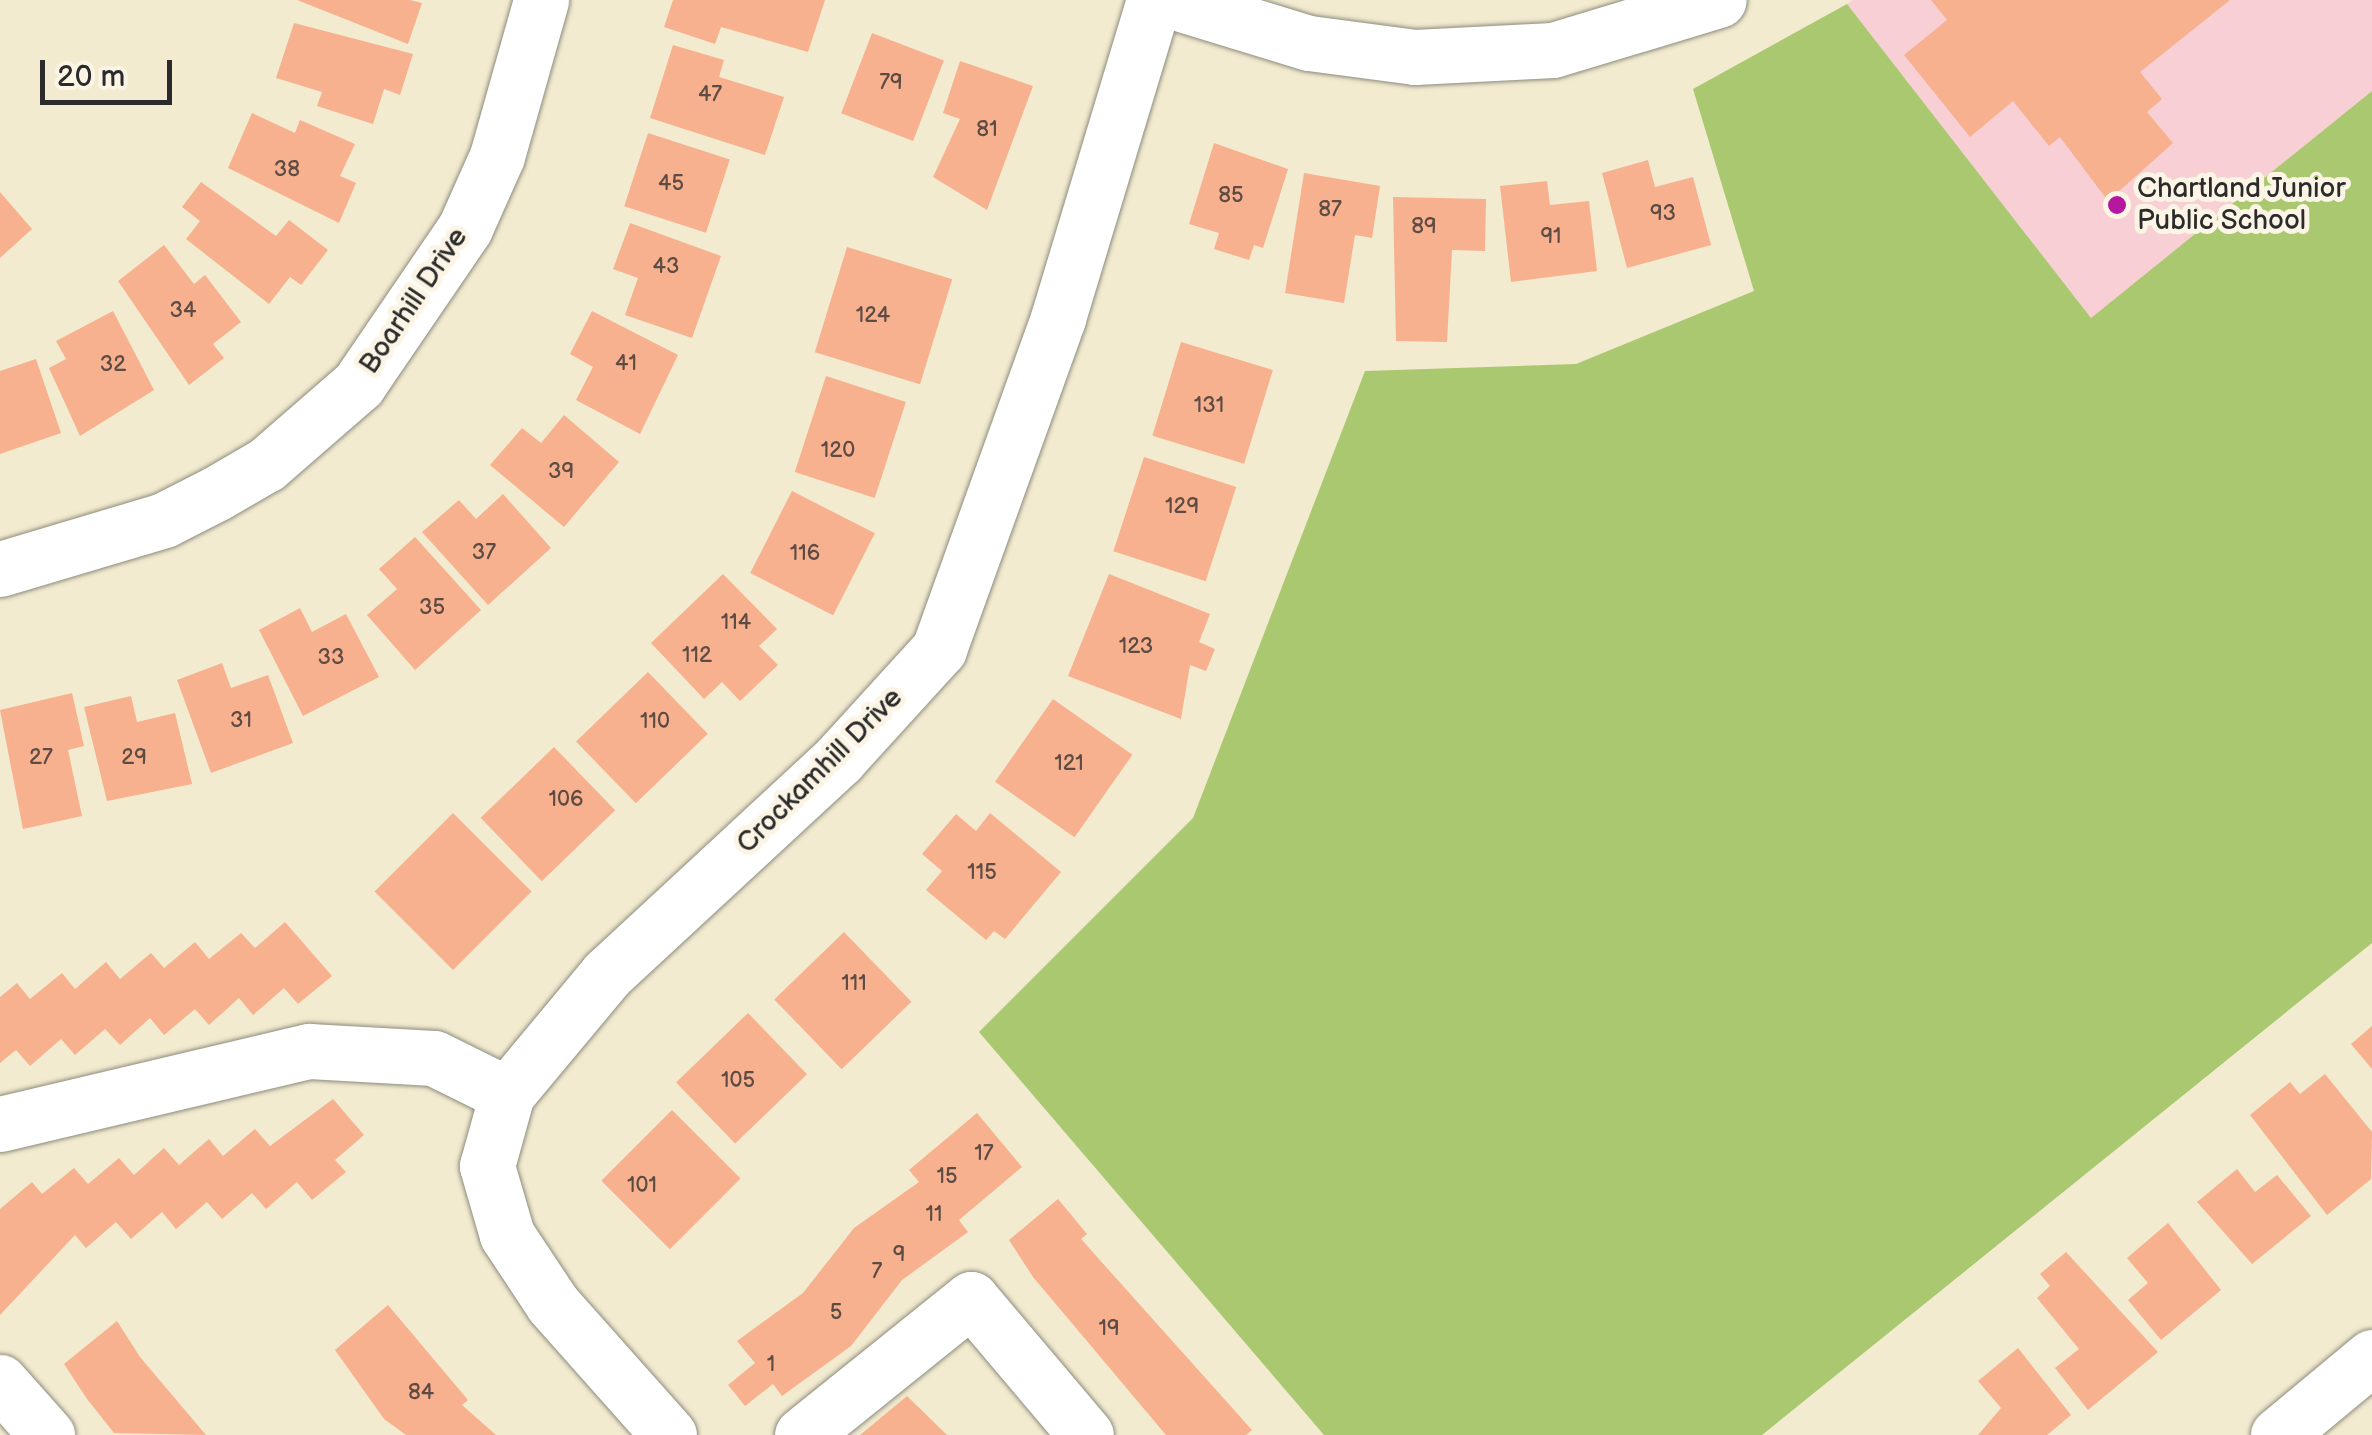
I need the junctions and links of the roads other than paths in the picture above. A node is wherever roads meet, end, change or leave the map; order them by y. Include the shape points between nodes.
1 (541, 0) edge
2 (1154, 0) edge
3 (1168, 0) edge
4 (1719, 0) edge
5 (0, 569) edge
6 (507, 1094) junction
7 (0, 1124) edge
8 (2372, 1357) edge
9 (0, 1382) edge
10 (46, 1435) edge
11 (669, 1435) edge
12 (802, 1435) edge
13 (1086, 1435) edge
14 (2278, 1435) edge

1 - 5 street, Boarhill Drive via 497,156 465,228 358,384 268,464 217,494 164,520
2 - 6 street, Crockamhill Drive via 1058,318 940,649 839,759 606,974
3 - 4 street via 1309,43 1415,57 1568,47
6 - 7 street via 434,1058 308,1051
6 - 11 street, Crockamhill Drive via 487,1166 508,1236 552,1302
8 - 14 street
9 - 10 street
12 - 13 street via 971,1299

